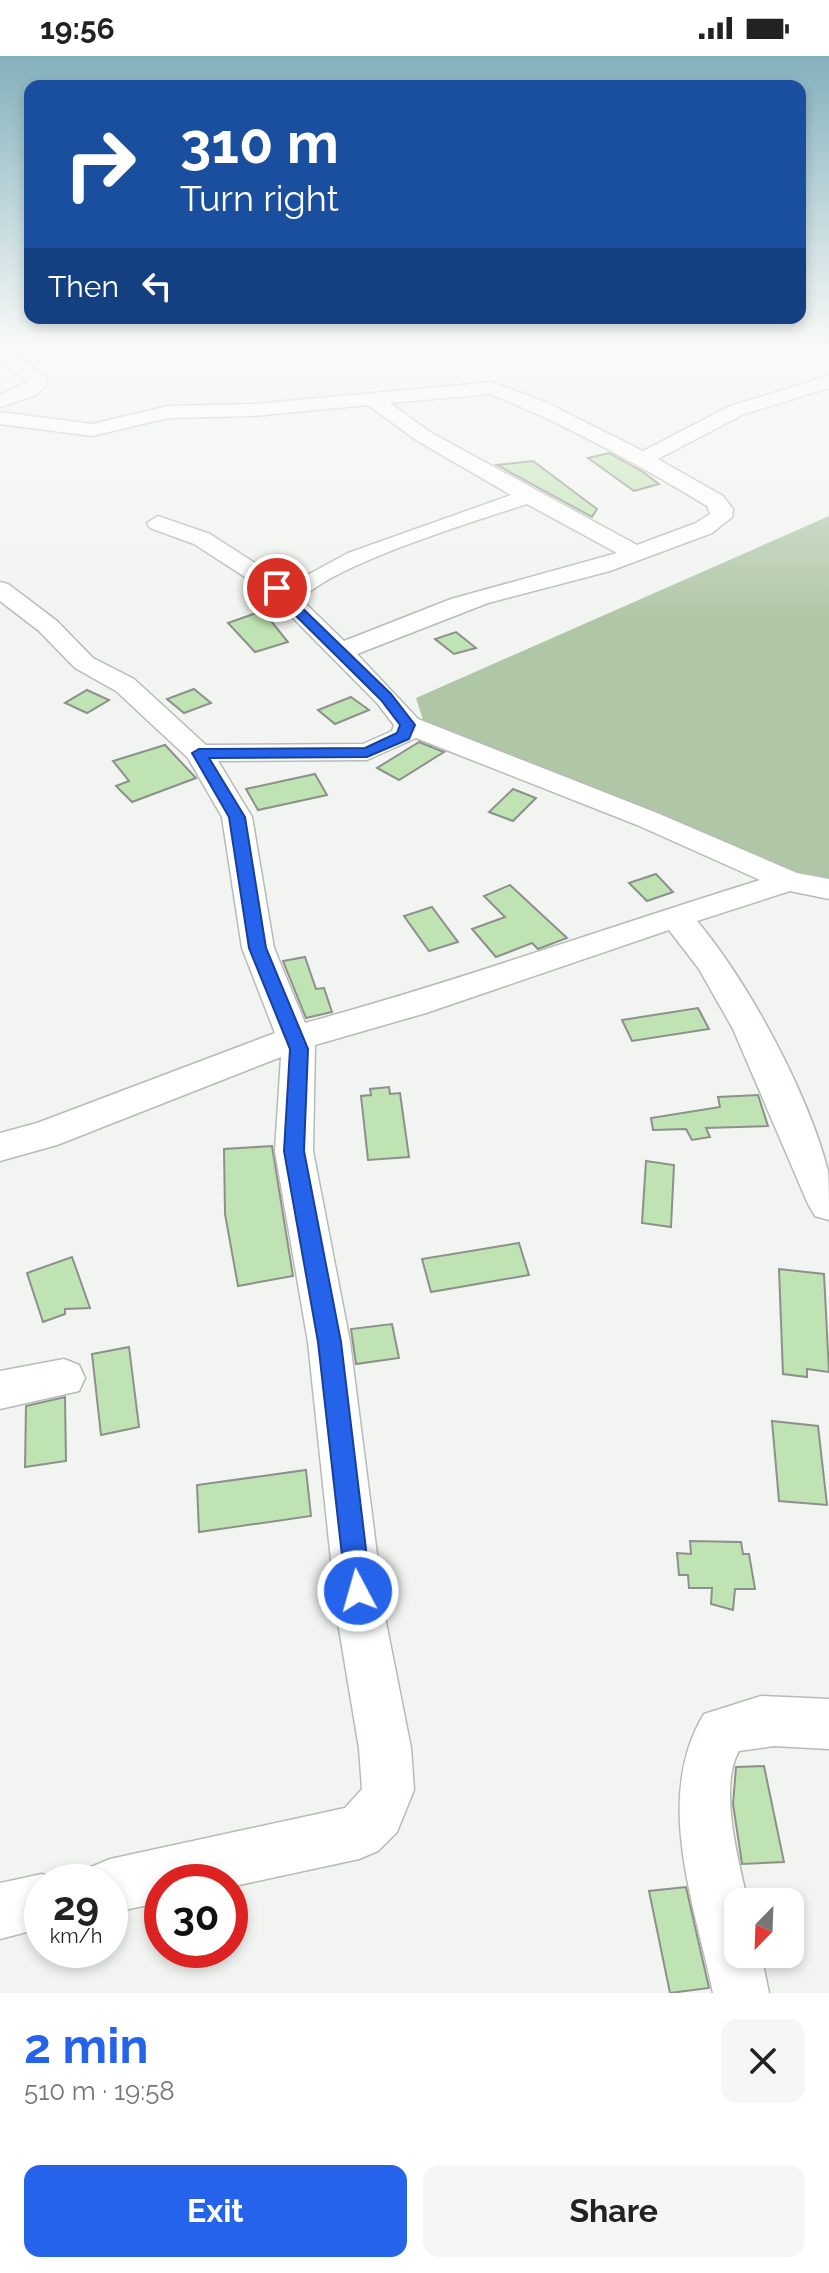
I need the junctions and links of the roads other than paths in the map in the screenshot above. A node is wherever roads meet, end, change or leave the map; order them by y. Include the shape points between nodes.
1 (425, 437) edge
2 (598, 437) edge
3 (684, 437) edge
4 (643, 459) junction
5 (529, 496) junction
6 (158, 523) dead end
7 (635, 553) junction
8 (0, 589) edge
9 (289, 595) junction
10 (339, 652) junction
11 (408, 725) junction
12 (199, 753) junction
13 (789, 881) junction
14 (829, 889) edge
15 (676, 917) junction
16 (296, 1038) junction
17 (0, 1147) edge
18 (829, 1205) edge
19 (64, 1378) dead end
20 (0, 1390) edge
21 (829, 1724) edge
22 (128, 1882) edge
23 (24, 1905) edge
24 (0, 1911) edge
25 (741, 1993) edge

1 - 5 street
2 - 4 street
3 - 4 street
4 - 7 street via 722,509 721,517 704,528
5 - 7 street
5 - 9 street via 349,562 311,578
6 - 9 street via 215,546
7 - 10 street via 610,566 498,592
8 - 12 street via 84,663 125,685
9 - 10 street
10 - 11 street
11 - 12 street via 404,736 367,752
11 - 13 street
12 - 16 street via 237,817 258,948
13 - 14 street
13 - 15 street
15 - 16 street via 414,1005
15 - 18 street via 714,961 749,1024 805,1163
16 - 17 street
16 - 22 street via 294,1151 329,1342 361,1617 388,1790 378,1813 359,1832
19 - 20 street
21 - 25 street via 773,1719 736,1725 722,1732 707,1763 704,1784 712,1848
23 - 24 street

